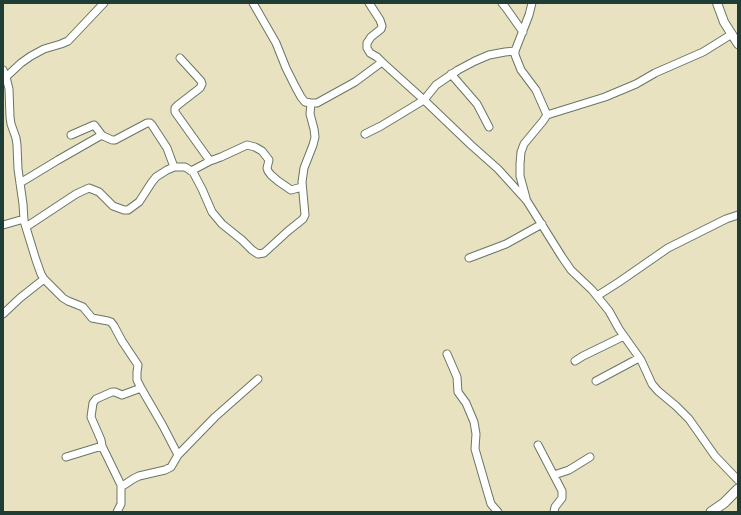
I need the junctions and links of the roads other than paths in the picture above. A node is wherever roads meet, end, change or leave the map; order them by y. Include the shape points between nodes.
1 (104, 3) edge
2 (253, 3) edge
3 (369, 3) edge
4 (502, 3) edge
5 (532, 3) edge
6 (717, 3) edge
7 (523, 32) junction
8 (732, 34) junction
9 (738, 44) edge
10 (515, 51) junction
11 (180, 58) dead end
12 (382, 62) junction
13 (5, 74) edge
14 (451, 74) junction
15 (424, 100) junction
16 (311, 103) junction
17 (547, 115) junction
18 (489, 127) dead end
19 (365, 134) dead end
20 (71, 135) dead end
21 (101, 135) junction
22 (210, 160) junction
23 (174, 167) junction
24 (191, 171) junction
25 (20, 183) junction
26 (302, 187) junction
27 (527, 201) junction
28 (738, 215) edge
29 (24, 219) junction
30 (542, 224) junction
31 (3, 225) edge
32 (26, 227) junction
33 (469, 258) dead end
34 (44, 279) junction
35 (597, 296) junction
36 (3, 314) edge
37 (624, 336) junction
38 (447, 354) dead end
39 (639, 358) junction
40 (575, 361) dead end
41 (258, 379) dead end
42 (596, 381) dead end
43 (140, 388) junction
44 (538, 445) dead end
45 (102, 446) junction
46 (178, 455) junction
47 (66, 456) dead end
48 (590, 457) dead end
49 (554, 475) junction
50 (738, 480) edge
51 (121, 485) junction
52 (738, 489) edge
53 (117, 512) edge
54 (498, 512) edge
55 (554, 512) edge
56 (711, 512) edge

1 - 13 street via 68,41 31,56
2 - 16 street via 276,43 301,97 305,102
3 - 12 street via 382,26 371,37 366,48
4 - 7 street
5 - 7 street
6 - 8 street
7 - 10 street
8 - 9 street
8 - 17 street via 703,52 636,84 605,97
10 - 14 street via 489,55
10 - 17 street via 521,70 536,90
11 - 22 street via 202,84 175,108 175,112
12 - 15 street
12 - 16 street via 355,82 316,103
13 - 25 street via 9,90 11,124 16,138
14 - 15 street via 436,85
14 - 18 street via 477,104
15 - 19 street
15 - 27 street via 498,169
16 - 26 street via 310,114 315,138 304,168
17 - 27 street via 524,144 521,152 520,176
20 - 21 street via 94,125
21 - 23 street via 116,140 150,123 167,148
21 - 25 street
22 - 24 street
22 - 26 street via 248,145 255,147 267,157 268,171 274,178 291,190
23 - 24 street via 185,167
23 - 32 street via 156,177 139,202 128,210 113,206 99,192 89,188
24 - 26 street via 212,212 222,224 258,254 264,253 303,219 305,215
25 - 29 street
27 - 30 street
28 - 35 street via 668,248
29 - 31 street
29 - 32 street
30 - 33 street via 506,244
30 - 35 street via 571,270
32 - 34 street
34 - 36 street
34 - 43 street via 63,298 83,307 92,318 111,322 138,365 137,380
35 - 37 street
37 - 39 street
37 - 40 street
38 - 54 street via 457,377 458,392 474,422 475,450 488,494
39 - 42 street
39 - 50 street via 652,384 690,419 715,456
41 - 46 street via 215,417
43 - 45 street via 122,395 112,392 96,398 91,417
43 - 46 street
44 - 49 street
45 - 47 street
45 - 51 street
46 - 51 street via 171,467 139,476
48 - 49 street via 569,470
49 - 55 street via 562,491 562,498
51 - 53 street via 121,504
52 - 56 main road

